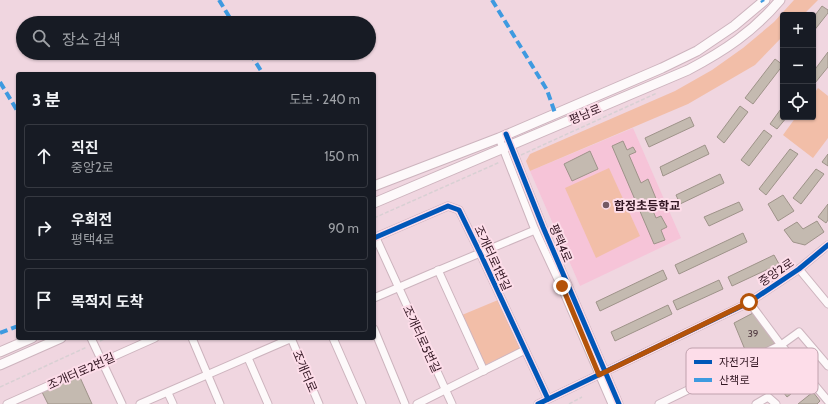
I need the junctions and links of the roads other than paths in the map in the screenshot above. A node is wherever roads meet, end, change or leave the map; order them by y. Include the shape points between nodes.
1 (765, 0) edge
2 (780, 0) edge
3 (502, 136) junction
4 (507, 146) junction
5 (376, 185) edge
6 (376, 202) edge
7 (535, 230) junction
8 (376, 238) edge
9 (376, 240) edge
10 (828, 245) edge
11 (480, 253) junction
12 (799, 269) junction
13 (438, 270) junction
14 (399, 288) junction
15 (376, 297) edge
16 (749, 302) junction
17 (828, 304) edge
18 (376, 334) edge
19 (27, 340) edge
20 (56, 340) edge
21 (150, 340) edge
22 (193, 340) edge
23 (287, 340) edge
24 (292, 340) edge
25 (334, 340) edge
26 (93, 341) edge
27 (781, 345) junction
28 (775, 348) edge
29 (784, 348) edge
30 (813, 348) edge
31 (524, 350) junction
32 (0, 352) edge
33 (818, 354) edge
34 (248, 358) junction
35 (102, 361) junction
36 (0, 366) edge
37 (828, 366) edge
38 (484, 371) junction
39 (602, 373) junction
40 (207, 374) junction
41 (818, 389) edge
42 (446, 390) junction
43 (686, 391) edge
44 (168, 393) junction
45 (674, 397) junction
46 (21, 401) edge
47 (828, 401) edge
48 (544, 402) edge
49 (6, 404) edge
50 (122, 404) edge
51 (140, 404) edge
52 (173, 404) edge
53 (220, 404) edge
54 (268, 404) edge
55 (319, 404) edge
56 (362, 404) edge
57 (405, 404) edge
58 (417, 404) edge
59 (452, 404) edge
60 (612, 404) edge
61 (619, 404) edge
62 (659, 404) edge
63 (677, 404) edge
64 (756, 404) edge
65 (776, 404) edge

1 - 3 main road, 평남로 via 734,26 697,51
2 - 4 main road, 평남로 via 742,37 718,54 653,86
3 - 4 street, 평택4로
3 - 5 main road, 평남로
4 - 6 main road, 평남로
4 - 7 street, 평택4로 via 508,159
4 - 39 street, 평택4로 via 516,158
7 - 11 street
7 - 39 street, 평택4로
8 - 11 street, 조개터로1번길 via 448,206 459,210
9 - 14 street, 조개터로5번길
10 - 12 street, 중앙2로
11 - 13 street
11 - 31 street, 조개터로1번길
12 - 16 street, 중앙2로
12 - 17 street
13 - 14 street
13 - 38 street
14 - 15 street
14 - 42 street, 조개터로5번길
16 - 27 street
16 - 39 street, 중앙2로
18 - 57 street
19 - 32 main road
20 - 36 main road
21 - 35 street, 조개터로2번길
22 - 40 street
23 - 34 street
24 - 55 street, 조개터로
25 - 56 street
26 - 35 street
27 - 28 street
27 - 29 street
27 - 30 street via 799,332
31 - 38 street
31 - 48 street, 조개터로1번길
33 - 37 street
34 - 40 street
34 - 54 street
35 - 46 street, 조개터로2번길
35 - 50 street
38 - 42 street
39 - 48 street, 중앙2로
39 - 60 street, 평택4로
39 - 61 street, 평택4로
40 - 44 street
40 - 53 street
41 - 47 street
42 - 58 street
42 - 59 street, 조개터로5번길
43 - 45 street
44 - 51 street
44 - 52 street
45 - 62 street
45 - 63 street
46 - 49 street, 조개터로2번길
64 - 65 street via 768,398

